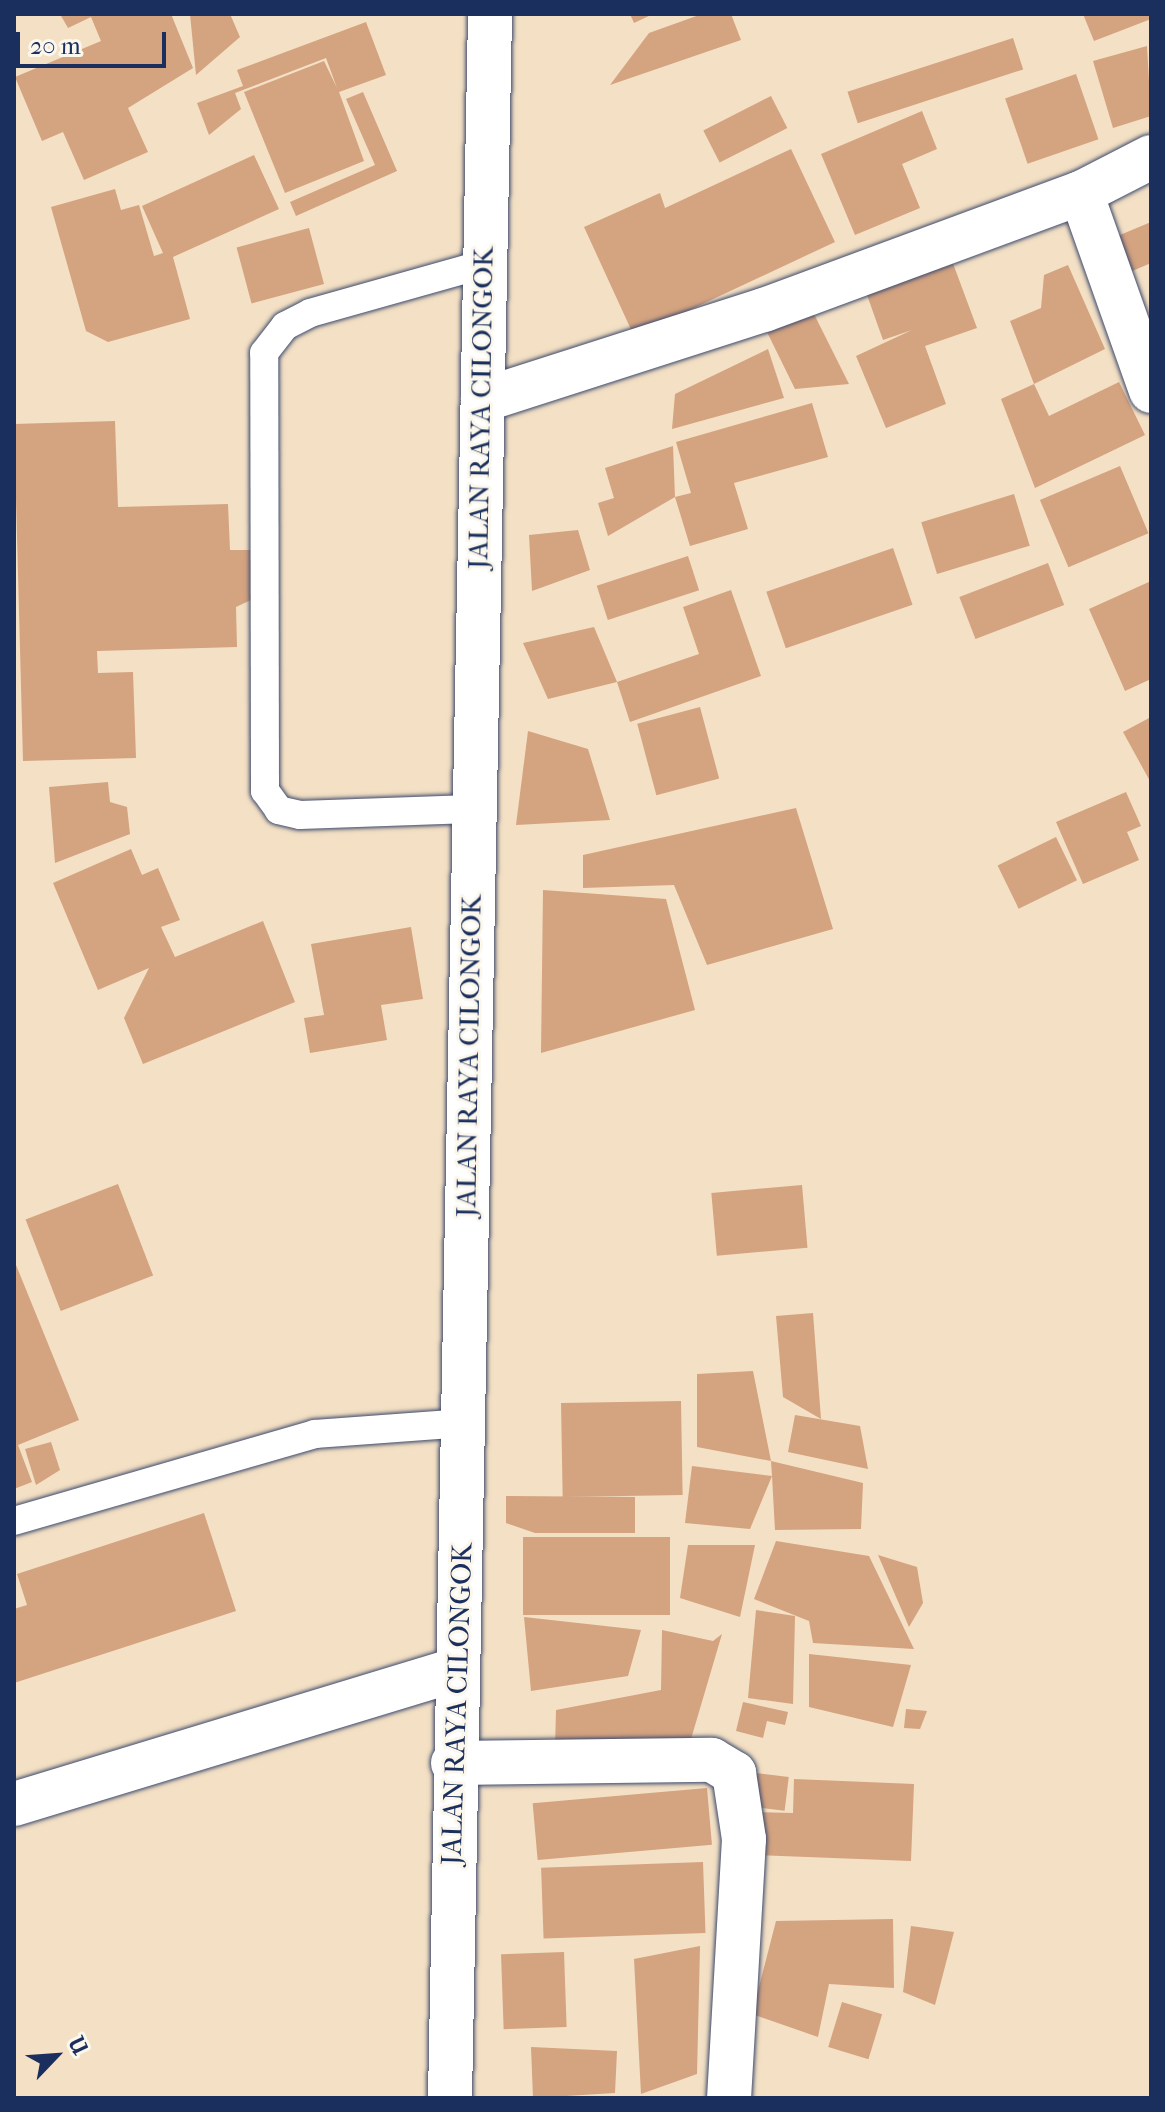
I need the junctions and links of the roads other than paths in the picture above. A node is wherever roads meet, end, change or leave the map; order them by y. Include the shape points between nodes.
1 (490, 14) edge
2 (1151, 157) edge
3 (1081, 193) junction
4 (484, 264) junction
5 (1151, 391) edge
6 (483, 400) junction
7 (471, 809) junction
8 (465, 1423) junction
9 (14, 1521) edge
10 (457, 1669) junction
11 (453, 1763) junction
12 (14, 1804) edge
13 (450, 2098) edge
14 (729, 2098) edge

1 - 4 main road, JALAN RAYA CILONGOK
2 - 3 main road
3 - 5 main road
3 - 6 main road via 764,310
4 - 6 main road, JALAN RAYA CILONGOK
4 - 7 lane via 310,313 285,326 264,353 265,791 279,810 300,815
6 - 7 main road, JALAN RAYA CILONGOK
7 - 8 main road, JALAN RAYA CILONGOK
8 - 9 lane via 315,1434
8 - 10 main road, JALAN RAYA CILONGOK
10 - 11 main road, JALAN RAYA CILONGOK
10 - 12 main road
11 - 13 main road, JALAN RAYA CILONGOK
11 - 14 main road via 712,1760 734,1773 744,1839

